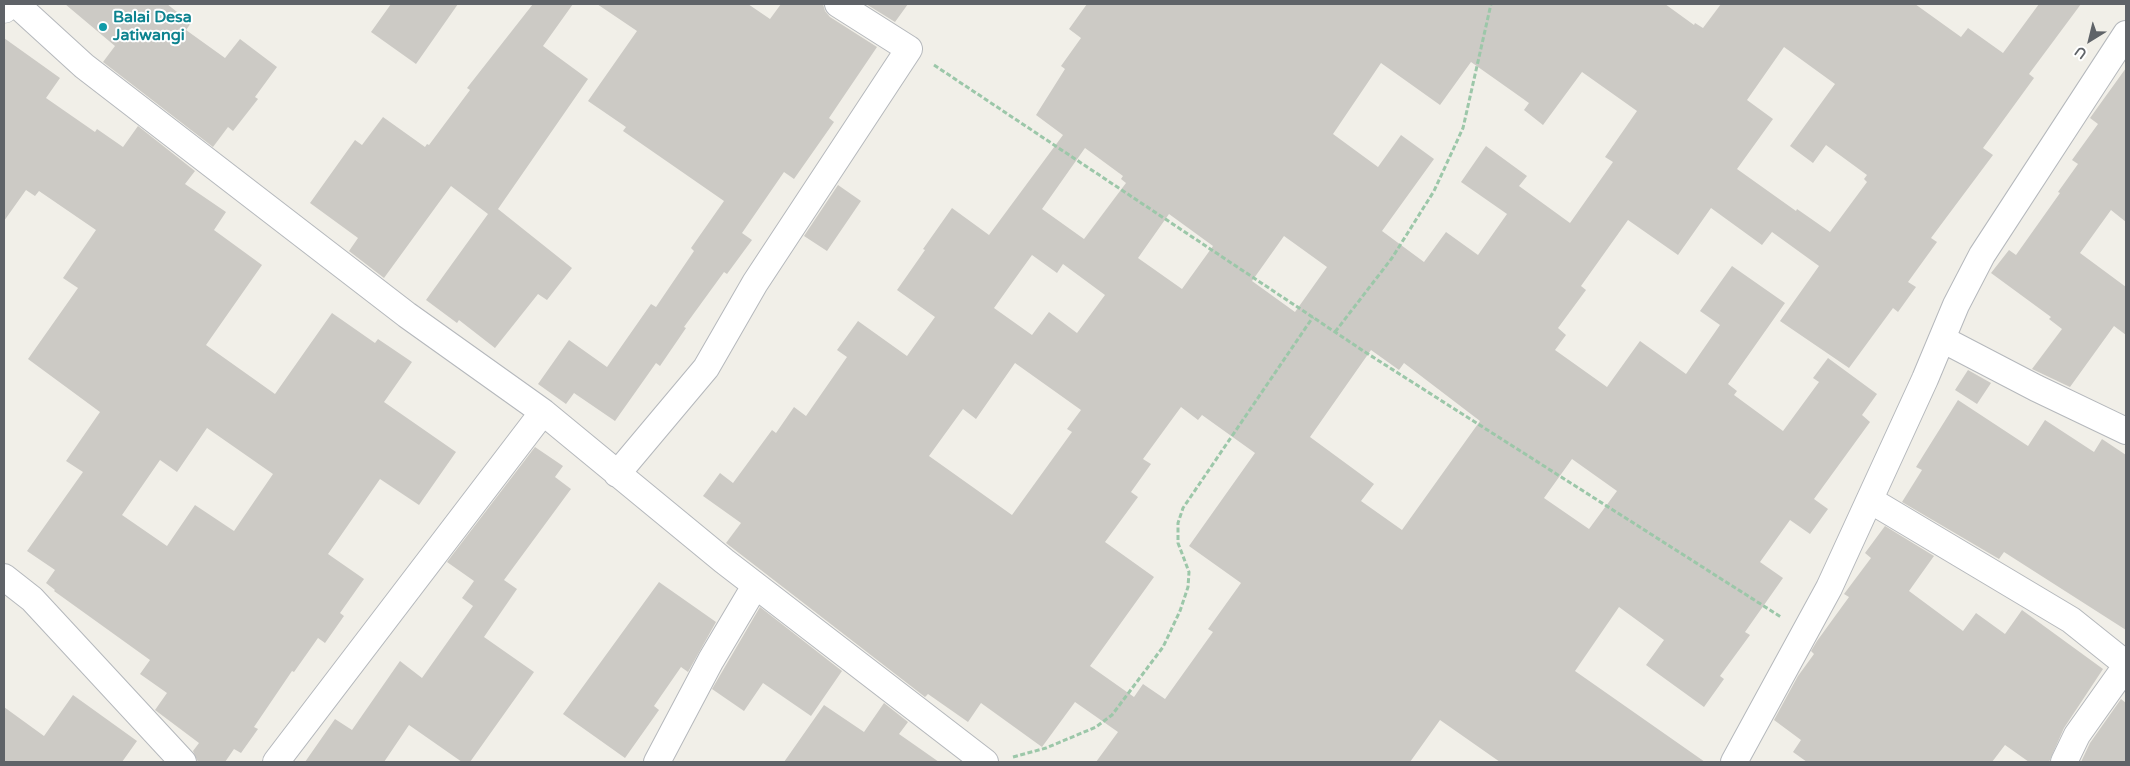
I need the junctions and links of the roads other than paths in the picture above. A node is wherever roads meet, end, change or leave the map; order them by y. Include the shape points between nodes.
1 (7, 4) edge
2 (16, 4) edge
3 (838, 4) edge
4 (4, 9) edge
5 (2126, 34) edge
6 (1942, 339) junction
7 (543, 412) junction
8 (2126, 430) edge
9 (618, 474) junction
10 (1870, 500) junction
11 (4, 577) edge
12 (755, 586) junction
13 (2126, 665) edge
14 (183, 762) edge
15 (276, 762) edge
16 (657, 762) edge
17 (985, 762) edge
18 (1734, 762) edge
19 (2064, 762) edge

1 - 4 street
2 - 7 street via 92,72 407,315
3 - 9 street via 909,49 756,283 706,368
5 - 6 street via 1982,256
6 - 8 street
6 - 10 street
7 - 9 street
7 - 15 street
9 - 12 street
10 - 13 street via 2071,620
10 - 18 street via 1805,632
11 - 14 street via 32,599
12 - 16 street
12 - 17 street
13 - 19 street via 2077,736

